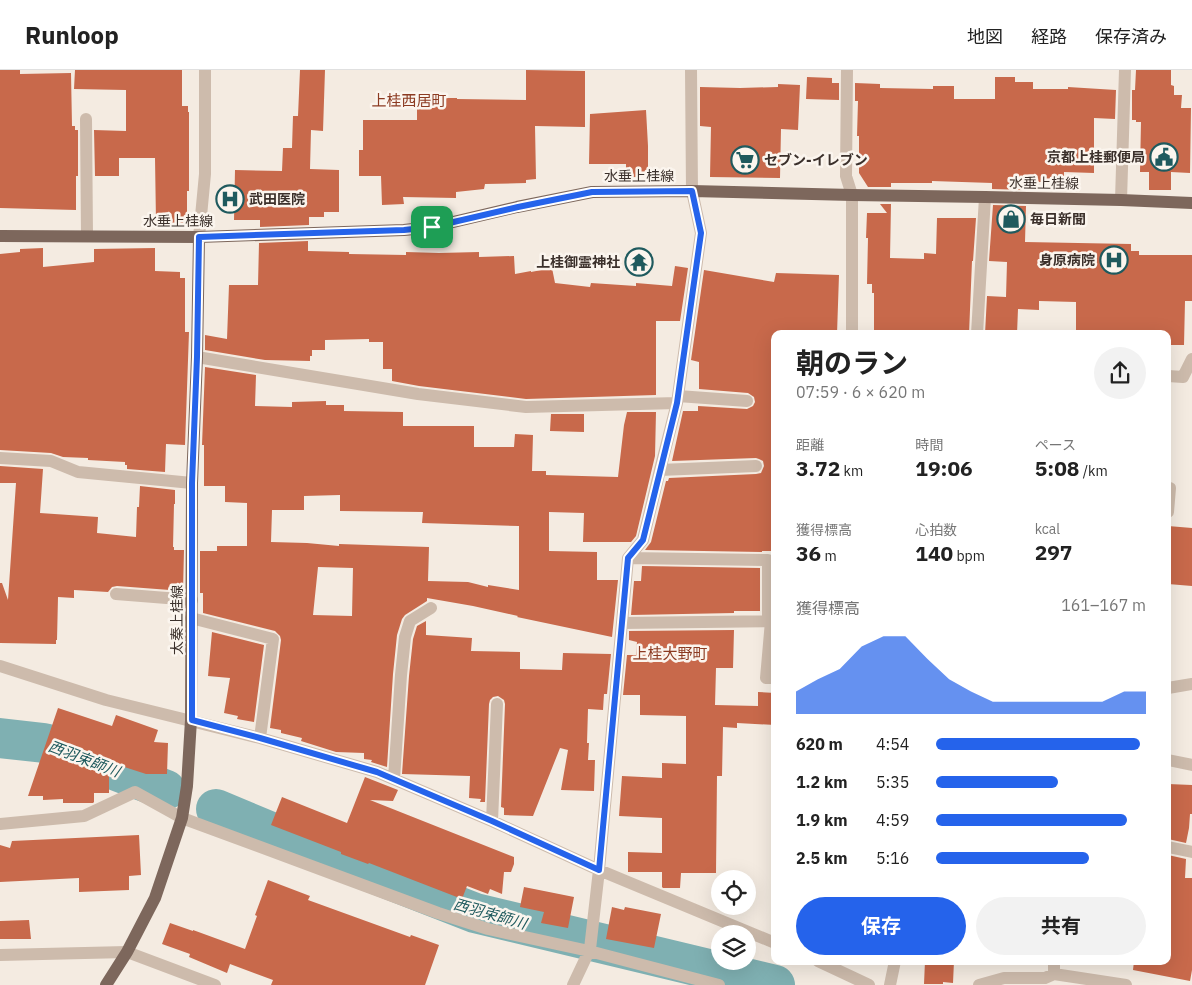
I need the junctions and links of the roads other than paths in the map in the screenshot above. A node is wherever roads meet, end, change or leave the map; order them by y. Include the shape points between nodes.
1 (205, 70) edge
2 (691, 70) edge
3 (847, 70) edge
4 (1125, 70) edge
5 (86, 120) dead end
6 (692, 191) junction
7 (852, 195) junction
8 (985, 197) junction
9 (1121, 200) junction
10 (1192, 203) edge
11 (0, 236) edge
12 (87, 236) junction
13 (199, 237) junction
14 (852, 330) edge
15 (977, 330) edge
16 (197, 357) junction
17 (1192, 359) edge
18 (1171, 376) edge
19 (677, 400) junction
20 (747, 401) dead end
21 (0, 458) edge
22 (756, 466) dead end
23 (660, 470) junction
24 (192, 483) junction
25 (628, 558) junction
26 (116, 594) dead end
27 (192, 600) junction
28 (431, 608) dead end
29 (191, 618) junction
30 (771, 621) edge
31 (622, 623) junction
32 (0, 666) edge
33 (771, 678) edge
34 (1192, 684) edge
35 (1171, 688) edge
36 (497, 704) dead end
37 (192, 720) junction
38 (260, 738) junction
39 (1171, 761) edge
40 (1192, 765) edge
41 (394, 779) junction
42 (182, 818) junction
43 (492, 821) junction
44 (0, 824) edge
45 (1171, 848) edge
46 (1192, 852) edge
47 (599, 870) junction
48 (771, 941) edge
49 (590, 950) junction
50 (127, 952) junction
51 (0, 955) edge
52 (835, 965) edge
53 (894, 965) edge
54 (1054, 968) edge
55 (106, 985) edge
56 (215, 985) edge
57 (573, 985) edge
58 (719, 985) edge
59 (868, 985) edge
60 (890, 985) edge
61 (979, 985) edge
62 (1126, 985) edge

1 - 13 street via 205,174
2 - 6 street
3 - 7 street via 846,176
4 - 9 street
5 - 12 street
6 - 7 main road, 水垂上桂線
6 - 13 main road, 水垂上桂線 via 592,192 411,230
6 - 19 street via 701,233
7 - 8 main road, 水垂上桂線
7 - 14 street
8 - 9 main road, 水垂上桂線
8 - 15 street
9 - 10 main road, 水垂上桂線
11 - 12 main road, 水垂上桂線
12 - 13 main road, 水垂上桂線
13 - 16 main road, 太秦上桂線
16 - 19 street via 418,394 526,407
16 - 24 main road, 太秦上桂線
17 - 18 street via 1183,377
19 - 20 street
19 - 23 street
21 - 24 street via 51,461 78,472
22 - 23 street
23 - 25 street via 643,540
24 - 27 main road, 太秦上桂線
25 - 30 street via 768,560
25 - 31 street
26 - 27 street
27 - 29 main road, 太秦上桂線
28 - 41 street via 410,621 405,637
29 - 37 main road, 太秦上桂線
29 - 38 street via 274,639
30 - 31 street
30 - 33 street via 766,678
31 - 47 street
32 - 37 street via 106,700
34 - 35 street
36 - 43 street
37 - 38 street
37 - 42 main road, 太秦上桂線
38 - 41 street
39 - 40 street
41 - 43 street
42 - 44 street via 135,792 84,816
42 - 49 street via 438,913 488,929
42 - 50 main road, 太秦上桂線 via 155,898
43 - 47 street
45 - 46 street
47 - 48 street
47 - 49 street
49 - 57 street
49 - 58 street
50 - 51 street
50 - 55 main road, 太秦上桂線
50 - 56 street
52 - 59 street
53 - 60 street
54 - 61 street via 1045,978 1004,978
54 - 62 street

